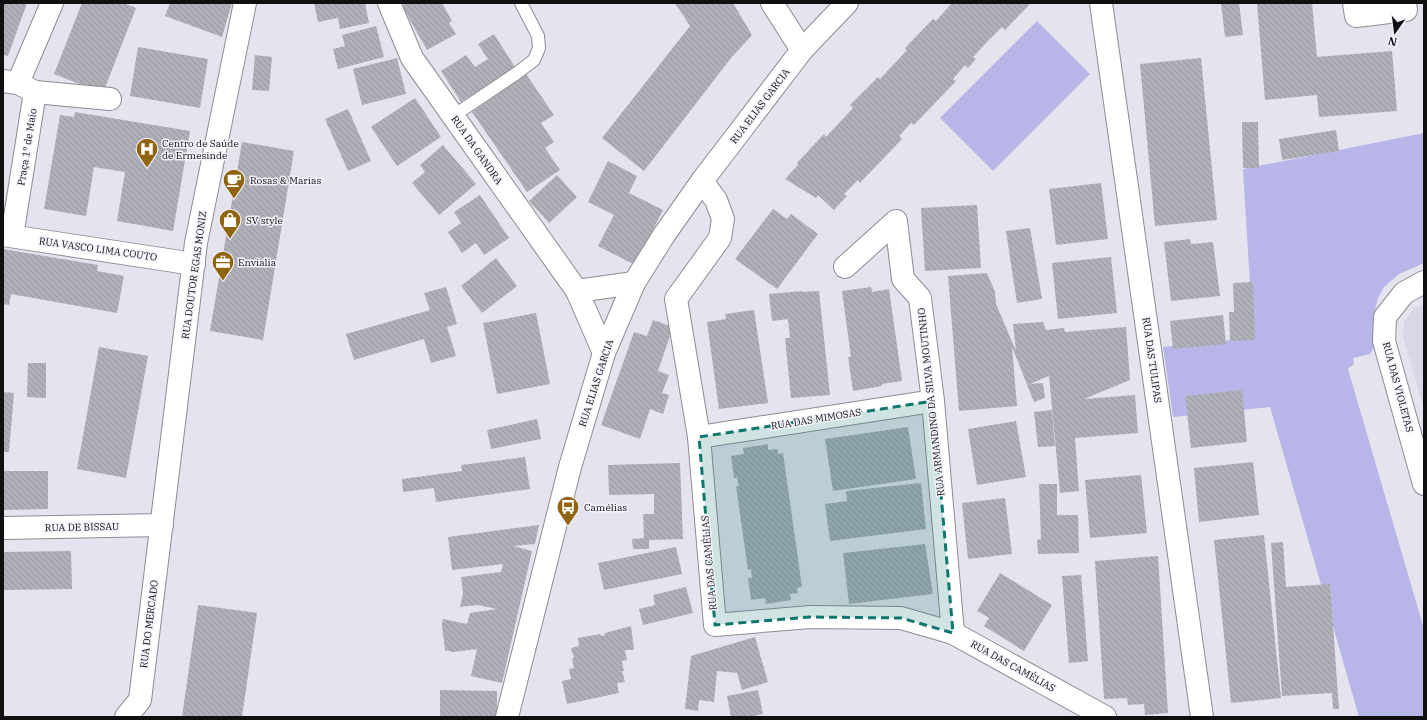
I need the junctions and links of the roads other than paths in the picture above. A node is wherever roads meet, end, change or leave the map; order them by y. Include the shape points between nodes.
1 (52, 3) edge
2 (245, 3) edge
3 (389, 3) edge
4 (521, 3) edge
5 (772, 3) edge
6 (847, 3) edge
7 (1102, 3) edge
8 (1354, 3) edge
9 (1405, 3) edge
10 (802, 50) junction
11 (19, 85) edge
12 (110, 99) dead end
13 (453, 116) junction
14 (702, 181) junction
15 (8, 236) edge
16 (194, 264) junction
17 (845, 267) dead end
18 (1424, 282) edge
19 (634, 283) junction
20 (578, 291) junction
21 (604, 353) junction
22 (933, 401) junction
23 (699, 437) junction
24 (1424, 484) edge
25 (162, 525) junction
26 (3, 528) edge
27 (953, 633) junction
28 (126, 717) edge
29 (507, 717) edge
30 (1105, 717) edge
31 (1202, 717) edge

1 - 11 street, Praça 1º de Maio
2 - 16 street, RUA DOUTOR EGAS MONIZ
3 - 13 street, RUA DA GANDRA via 412,58
4 - 13 lane via 538,36 539,48 534,60
5 - 10 street
6 - 10 street, RUA ELIAS GARCIA
7 - 31 street, RUA DAS TULIPAS
8 - 9 street via 1356,16 1406,10
10 - 14 street, RUA ELIAS GARCIA
11 - 12 street
11 - 15 street, Praça 1º de Maio
13 - 20 street, RUA DA GANDRA
14 - 19 street, RUA ELIAS GARCIA
14 - 23 street, RUA DAS CAMÉLIAS via 716,200 723,219 720,238 676,299
15 - 16 street, RUA VASCO LIMA COUTO
16 - 25 street, RUA DOUTOR EGAS MONIZ
17 - 22 street, RUA ARMANDINO DA SILVA MOUTINHO via 896,221 903,280 920,298
18 - 24 street, RUA DAS VIOLETAS via 1404,293 1385,317 1384,341
19 - 20 street
19 - 21 street, RUA ELIAS GARCIA
20 - 21 street, RUA DA GANDRA
21 - 29 street, RUA ELIAS GARCIA via 570,468
22 - 23 street, RUA DAS MIMOSAS
22 - 27 street, RUA ARMANDINO DA SILVA MOUTINHO
23 - 27 street, RUA DAS CAMÉLIAS via 714,625 810,616 901,618
25 - 26 street, RUA DE BISSAU
25 - 28 street, RUA DO MERCADO via 140,700
27 - 30 street, RUA DAS CAMÉLIAS

